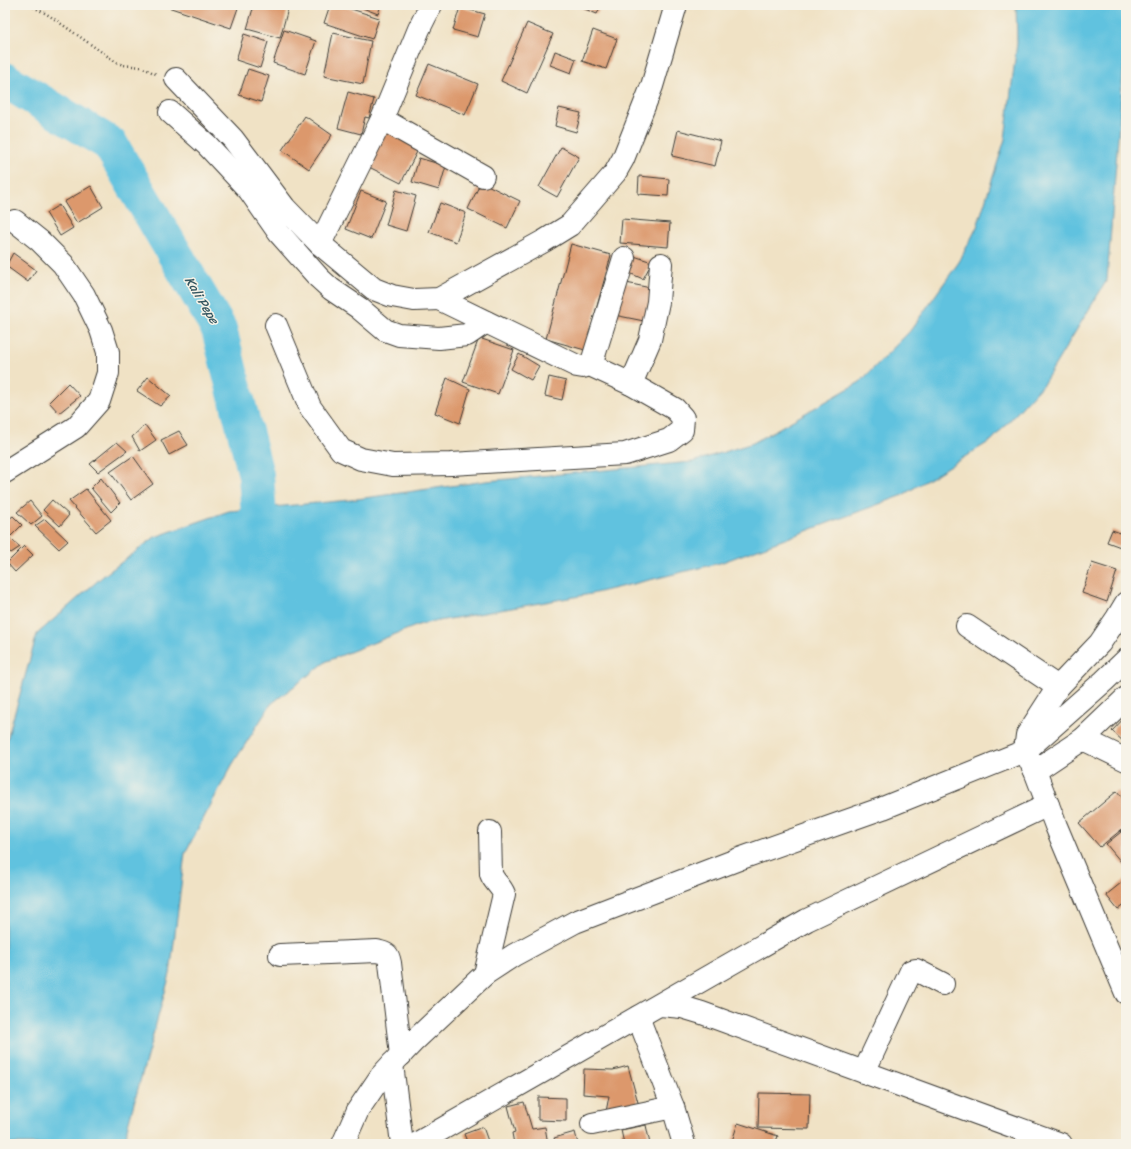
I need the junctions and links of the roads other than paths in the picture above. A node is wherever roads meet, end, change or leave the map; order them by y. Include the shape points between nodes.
1 (431, 5) edge
2 (676, 5) edge
3 (176, 79) road end
4 (170, 112) dead end
5 (382, 119) junction
6 (483, 176) dead end
7 (15, 221) dead end
8 (320, 244) junction
9 (624, 258) dead end
10 (661, 264) dead end
11 (439, 299) junction
12 (486, 322) junction
13 (276, 325) dead end
14 (590, 365) junction
15 (631, 384) junction
16 (5, 472) edge
17 (1126, 602) edge
18 (967, 626) dead end
19 (1126, 660) edge
20 (1058, 687) junction
21 (1126, 698) edge
22 (1083, 739) junction
23 (1025, 751) junction
24 (1126, 760) edge
25 (1035, 771) junction
26 (1048, 805) junction
27 (490, 832) dead end
28 (280, 955) dead end
29 (485, 974) junction
30 (942, 984) dead end
31 (1126, 993) edge
32 (660, 1005) junction
33 (638, 1017) junction
34 (397, 1059) junction
35 (864, 1072) junction
36 (673, 1107) junction
37 (592, 1124) dead end
38 (343, 1144) edge
39 (402, 1144) edge
40 (416, 1144) edge
41 (684, 1144) edge
42 (1061, 1144) edge

1 - 5 street
2 - 11 street via 652,86 615,173 570,225
3 - 8 street via 233,139 285,208
4 - 12 street via 207,145 249,190 279,233 319,278 385,330 399,336 439,338 467,335
5 - 6 street
5 - 8 street
7 - 16 street via 63,264 84,295 101,330 108,352 108,373 99,401 76,427
8 - 11 street via 374,288 392,296 414,300
9 - 14 street
10 - 15 street via 658,302 650,340
11 - 12 street
12 - 14 street via 577,366
13 - 15 street via 310,407 341,450 360,459 393,465 625,454 669,440 682,430 683,418 675,409
14 - 15 street
17 - 20 street via 1100,643
18 - 20 street
19 - 23 street
20 - 23 street via 1027,735
21 - 22 street
22 - 24 street
22 - 25 street
23 - 25 street
23 - 29 street via 883,808 738,859 575,922
25 - 26 street
26 - 31 street
26 - 32 street via 807,920
27 - 29 street via 491,874 504,894
28 - 34 street via 377,951 387,954 390,963
29 - 34 street
30 - 35 street via 916,970 911,971
32 - 33 street
32 - 35 street via 682,1007 702,1013
33 - 36 street
33 - 40 street
34 - 38 street via 381,1076 358,1110
34 - 39 street
35 - 42 street
36 - 37 street
36 - 41 street

